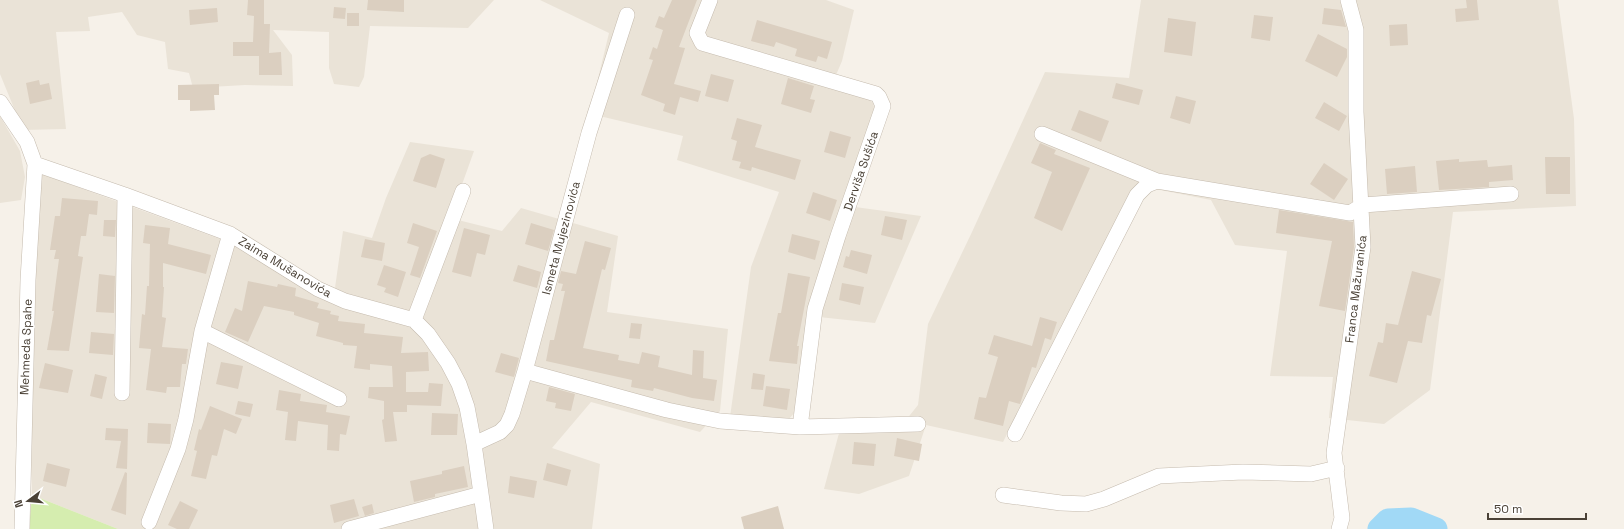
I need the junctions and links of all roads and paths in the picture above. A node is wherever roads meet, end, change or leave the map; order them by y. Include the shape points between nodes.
1 (710, 0) edge
2 (1348, 0) edge
3 (627, 15) dead end
4 (0, 102) edge
5 (1042, 134) dead end
6 (35, 164) junction
7 (1157, 181) junction
8 (463, 190) dead end
9 (125, 194) junction
10 (1511, 194) dead end
11 (1362, 205) junction
12 (230, 234) junction
13 (414, 320) junction
14 (202, 331) junction
15 (526, 371) junction
16 (122, 393) dead end
17 (339, 399) dead end
18 (918, 424) dead end
19 (800, 427) junction
20 (1015, 434) dead end
21 (474, 444) junction
22 (1337, 468) junction
23 (481, 494) junction
24 (1003, 496) dead end
25 (149, 522) dead end
26 (22, 529) edge
27 (349, 529) edge
28 (486, 529) edge
29 (1338, 529) edge

1 - 19 street, Derviša Sušića via 697,33 702,43 876,94 881,101 882,111 815,309
2 - 11 street, Franca Mažuranića via 1356,30 1356,112
3 - 15 street, Ismeta Mujezinovića via 589,133
4 - 6 street via 26,142
5 - 7 street
6 - 9 street, Zaima Mušanovića
6 - 26 street, Mehmeda Spahe via 28,280
7 - 11 street via 1350,213
7 - 20 street via 1147,185 1137,195
8 - 13 street
9 - 12 street, Zaima Mušanovića
9 - 16 street
10 - 11 street
11 - 22 street, Franca Mažuranića via 1364,247 1334,453
12 - 13 street, Zaima Mušanovića via 318,289 338,298
12 - 14 street
13 - 21 street, Zaima Mušanovića via 428,334 459,384 467,407
14 - 17 street
14 - 25 street via 178,449
15 - 19 street via 667,410 720,421
15 - 21 street, Ismeta Mujezinovića via 507,424 500,432
18 - 19 street
21 - 23 street, Zaima Mušanovića
22 - 24 street via 1311,474 1243,472 1159,476 1086,504
22 - 29 street, Franca Mažuranića via 1342,518
23 - 27 street
23 - 28 street, Zaima Mušanovića

